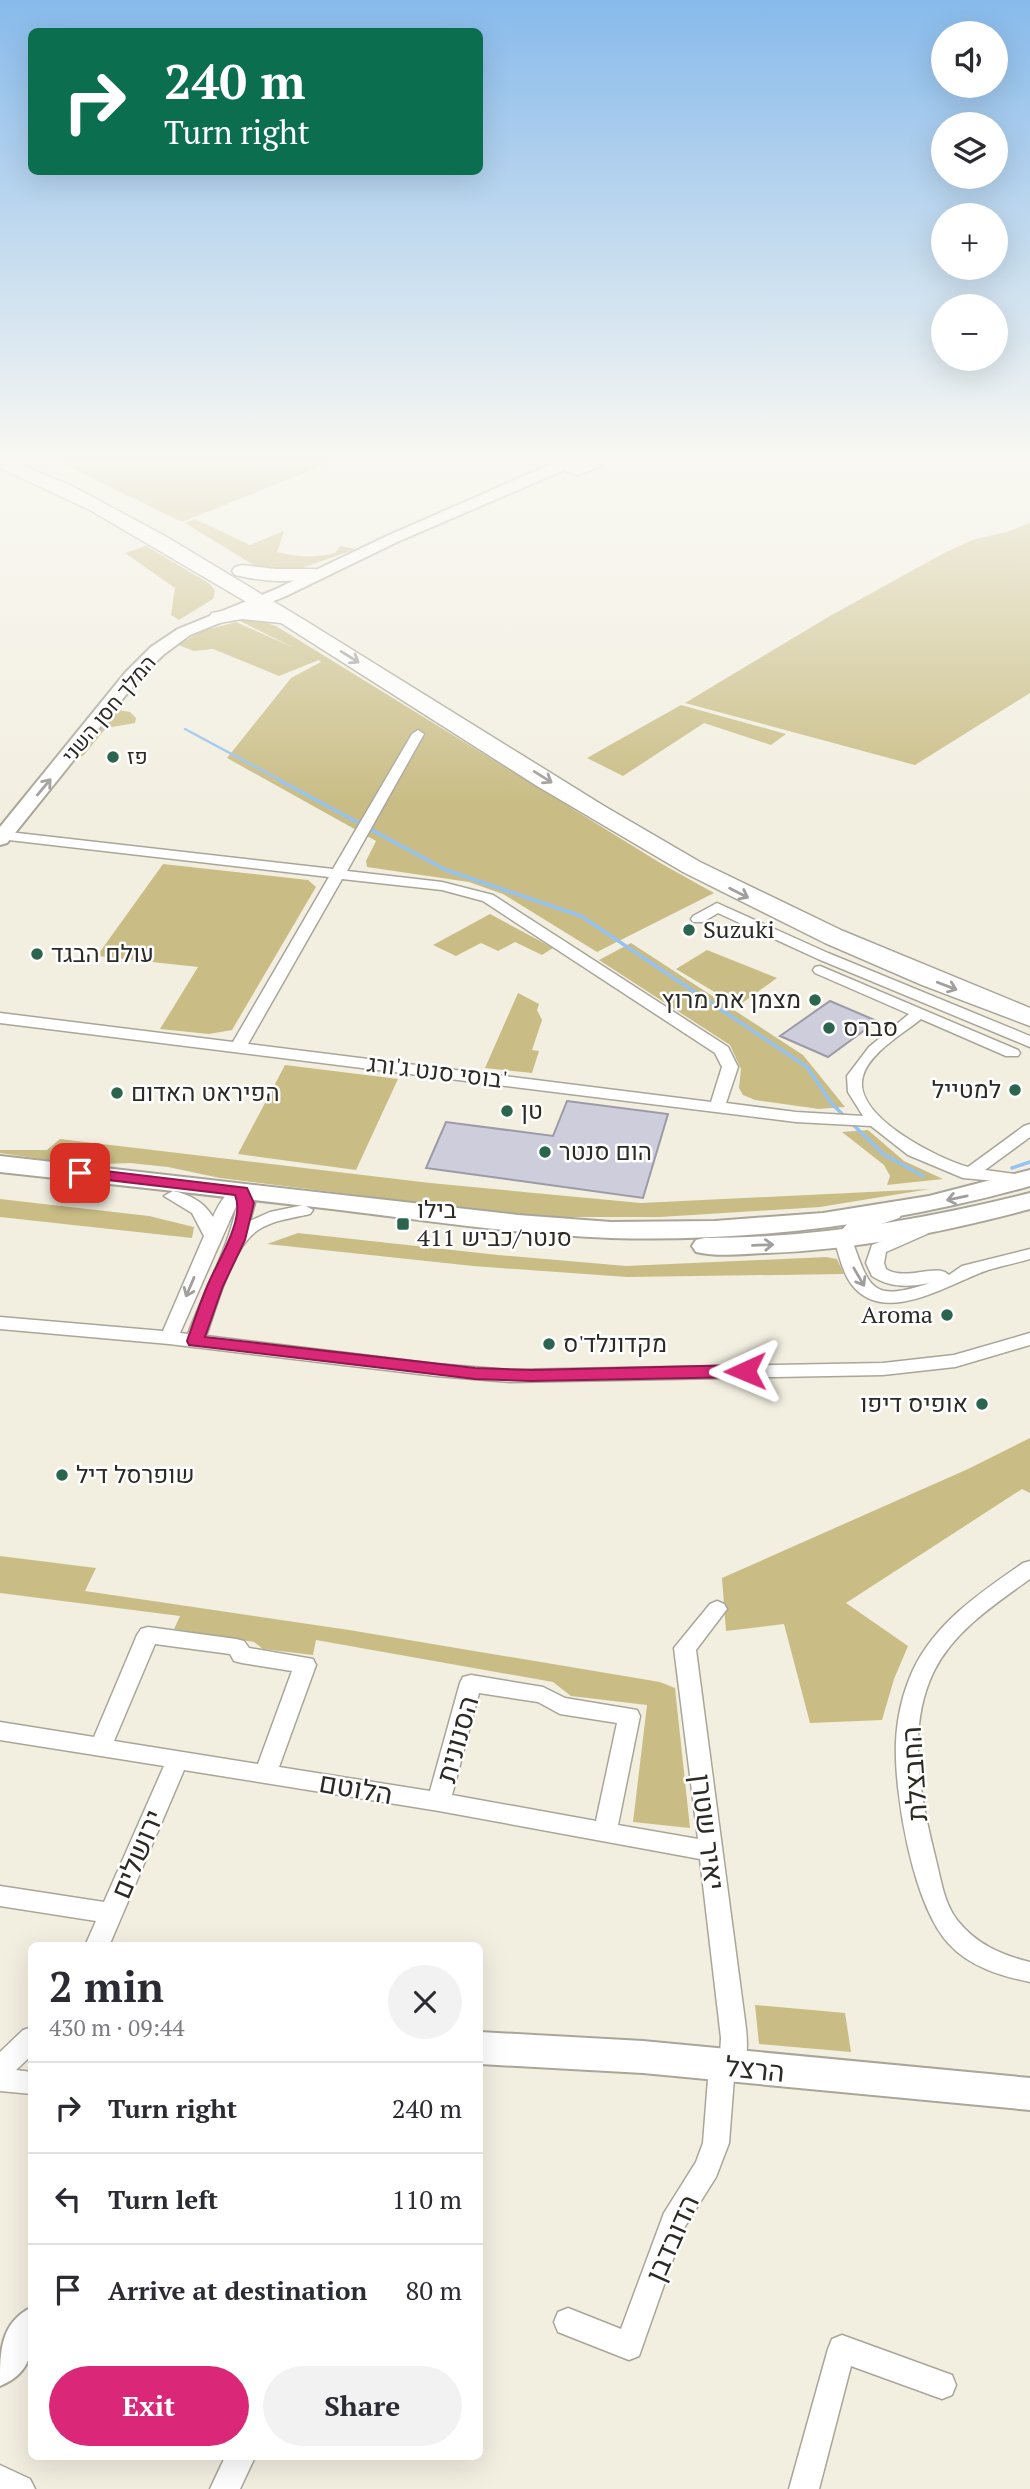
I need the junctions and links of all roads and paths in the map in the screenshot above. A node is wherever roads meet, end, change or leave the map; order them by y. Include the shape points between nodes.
1 (208, 571) edge
2 (242, 571) edge
3 (243, 571) edge
4 (320, 571) edge
5 (309, 576) junction
6 (220, 578) junction
7 (266, 595) junction
8 (304, 611) junction
9 (215, 615) junction
10 (418, 734) dead end
11 (0, 817) edge
12 (1, 837) edge
13 (338, 874) junction
14 (698, 919) dead end
15 (820, 971) dead end
16 (1030, 997) edge
17 (920, 1013) junction
18 (0, 1018) edge
19 (1030, 1018) edge
20 (1030, 1042) edge
21 (238, 1048) junction
22 (1012, 1053) dead end
23 (717, 1107) junction
24 (871, 1121) junction
25 (1030, 1129) edge
26 (0, 1164) edge
27 (969, 1174) junction
28 (0, 1179) edge
29 (1028, 1186) edge
30 (173, 1196) junction
31 (239, 1199) junction
32 (910, 1208) junction
33 (304, 1210) junction
34 (937, 1224) junction
35 (212, 1235) junction
36 (843, 1239) junction
37 (237, 1240) junction
38 (1030, 1254) edge
39 (980, 1268) junction
40 (0, 1323) edge
41 (169, 1338) junction
42 (1030, 1339) edge
43 (195, 1341) junction
44 (1030, 1568) edge
45 (717, 1609) dead end
46 (0, 1731) edge
47 (101, 1746) junction
48 (177, 1761) junction
49 (265, 1773) junction
50 (439, 1802) junction
51 (605, 1834) junction
52 (710, 1851) junction
53 (0, 1896) edge
54 (112, 1913) junction
55 (99, 1942) edge
56 (1030, 1972) edge
57 (28, 2042) edge
58 (483, 2048) edge
59 (727, 2067) junction
60 (0, 2068) edge
61 (0, 2080) edge
62 (28, 2083) edge
63 (1030, 2094) edge
64 (568, 2322) dead end
65 (942, 2385) dead end
66 (239, 2460) edge
67 (0, 2480) edge
68 (20, 2489) edge
69 (225, 2489) edge
70 (804, 2489) edge

1 - 6 highway
2 - 7 highway
3 - 5 highway
4 - 5 street, המלך חסן השני
5 - 7 street, המלך חסן השני
5 - 8 highway via 302,589
6 - 7 highway
6 - 9 highway via 230,595
7 - 8 highway
7 - 9 street, המלך חסן השני
8 - 9 highway
8 - 16 highway via 758,880 869,932
8 -> 19 highway via 644,840 735,891 848,945
9 - 11 street, המלך חסן השני via 162,635 125,666
12 -> 9 street, המלך חסן השני via 147,661
10 - 13 street
12 - 13 street
13 - 21 street
13 - 23 street via 442,886 488,898 722,1051 730,1067
14 - 20 street via 717,907
15 - 17 street
17 - 22 street
17 - 24 street via 873,1052 856,1075 856,1091
18 - 21 street, בוסי סנט ג'ורג'
21 - 23 street, בוסי סנט ג'ורג'
23 - 24 street, בוסי סנט ג'ורג' via 828,1121
24 - 27 street via 908,1149
25 - 27 street
26 - 31 main road
27 - 29 street
28 - 30 main road
29 -> 32 main road
29 - 34 main road
30 - 31 main road
30 - 35 street via 194,1203
31 - 32 main road via 608,1230 729,1228
31 - 33 main road
31 - 35 street
31 - 37 street
32 - 36 street via 854,1227
33 -> 36 main road via 628,1244 731,1246
33 - 37 street via 264,1220
34 - 36 main road
34 - 39 street via 878,1249 878,1272 901,1282
35 -> 41 street
36 -> 39 street via 858,1282 888,1296 931,1289
37 - 43 street
38 - 39 street
40 - 41 street
41 - 43 street
42 - 43 street via 955,1361 883,1369 510,1376
44 - 56 street, החבצלת via 989,1596 937,1647 912,1701 907,1765 917,1831 934,1897 947,1926 972,1952
45 - 52 street, יאיר שטרן via 685,1648
46 - 47 street, הלוטם
47 - 48 street, הלוטם
47 - 49 street via 148,1635 236,1647 243,1655 305,1665
48 - 49 street, הלוטם
48 - 54 street, ירושלים
49 - 50 street, הלוטם
50 - 51 street, הלוטם
50 - 51 street, הסנונית via 471,1683 543,1695 560,1706 629,1716
51 - 52 street, הלוטם
52 - 59 street, יאיר שטרן via 734,2038
53 - 54 street
54 - 55 street, ירושלים
57 - 60 street
58 - 59 street, הרצל via 643,2057
59 - 63 street, הרצל
59 - 64 street, הדובדבן via 716,2143 707,2168 673,2222 629,2346
61 - 62 street
65 - 70 street via 842,2349
66 - 69 street
67 - 68 street

